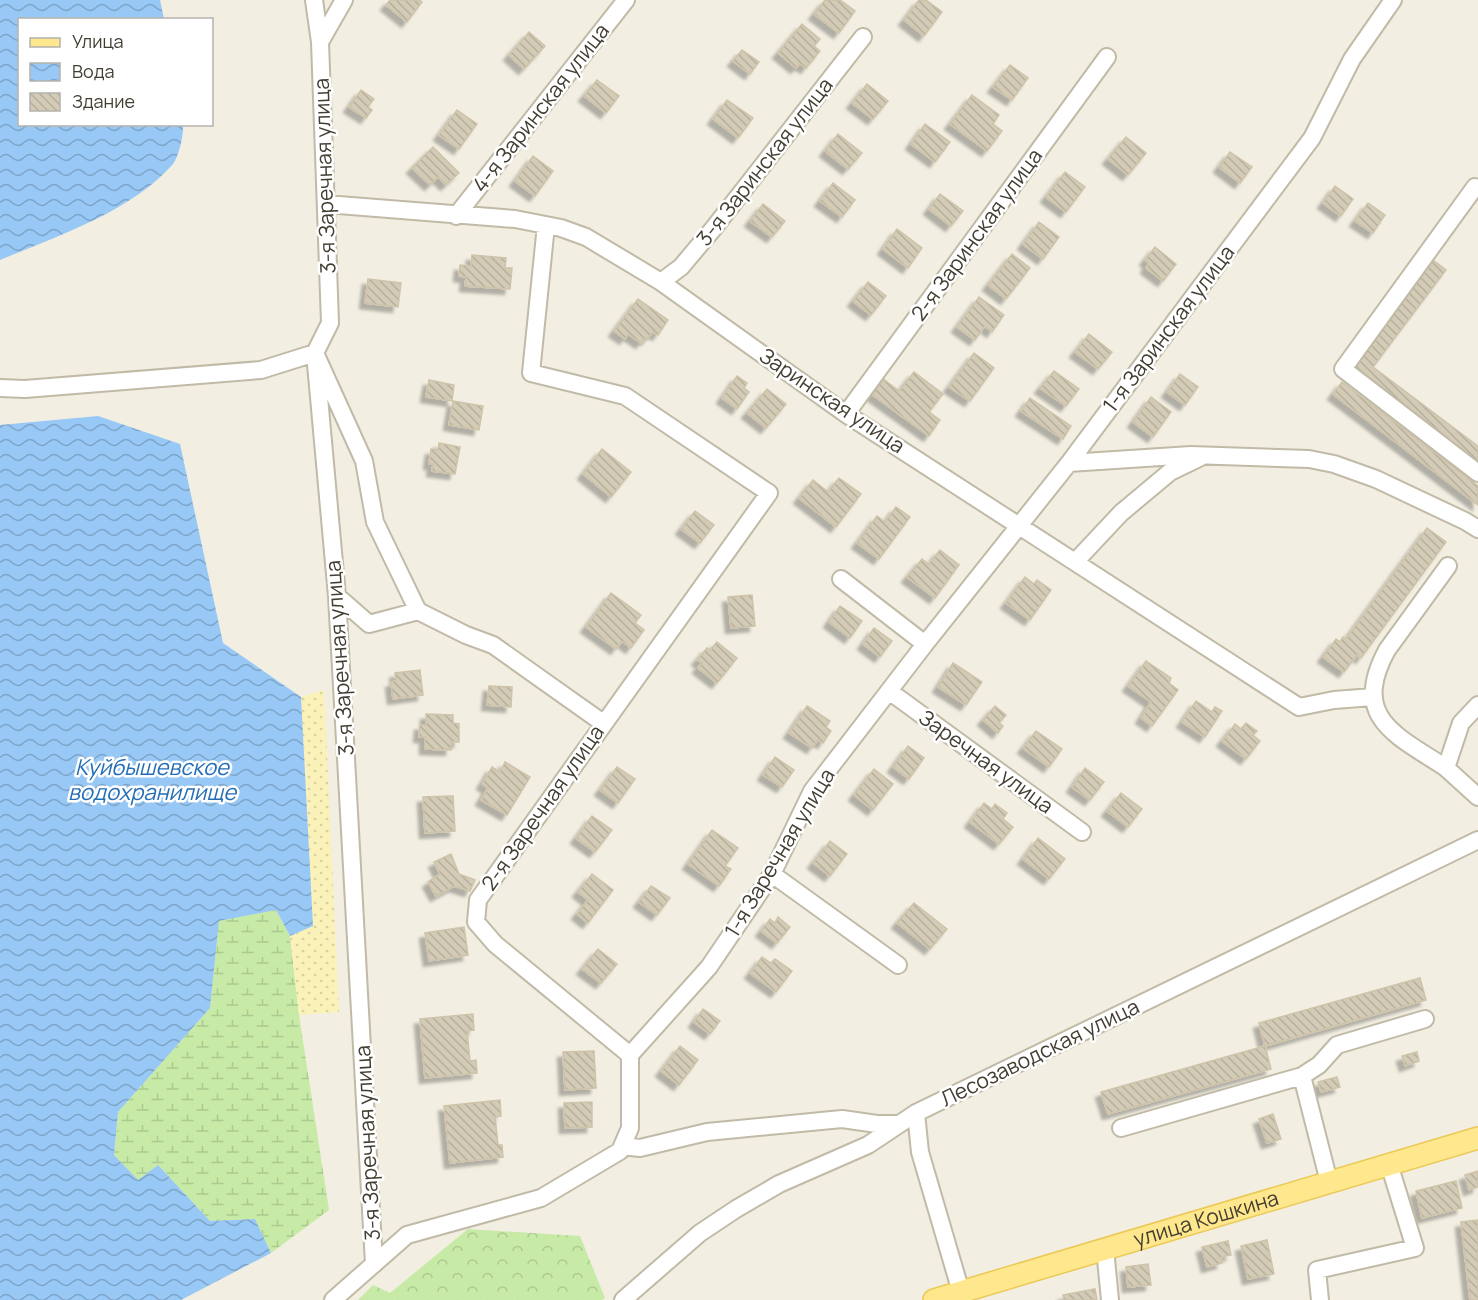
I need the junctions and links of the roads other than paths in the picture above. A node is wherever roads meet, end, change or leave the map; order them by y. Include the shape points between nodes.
1 (314, 0) edge
2 (344, 0) edge
3 (626, 0) edge
4 (1393, 0) edge
5 (863, 37) dead end
6 (320, 42) junction
7 (1107, 57) dead end
8 (1475, 187) dead end
9 (326, 204) junction
10 (456, 216) junction
11 (546, 225) junction
12 (661, 282) junction
13 (315, 353) junction
14 (0, 388) edge
15 (846, 414) junction
16 (1205, 455) junction
17 (1069, 463) junction
18 (1478, 473) edge
19 (1019, 526) junction
20 (1478, 529) edge
21 (1075, 562) junction
22 (1448, 566) dead end
23 (841, 579) dead end
24 (337, 596) junction
25 (418, 611) junction
26 (925, 644) junction
27 (889, 691) junction
28 (1373, 697) junction
29 (1478, 705) edge
30 (603, 723) junction
31 (1446, 768) junction
32 (1478, 797) edge
33 (1082, 832) dead end
34 (1478, 840) edge
35 (772, 874) junction
36 (898, 965) dead end
37 (1425, 1019) dead end
38 (630, 1055) junction
39 (1302, 1076) junction
40 (916, 1113) junction
41 (899, 1124) junction
42 (1121, 1128) dead end
43 (1478, 1138) edge
44 (622, 1146) junction
45 (1389, 1164) junction
46 (1329, 1182) junction
47 (1106, 1249) junction
48 (375, 1264) junction
49 (961, 1292) junction
50 (333, 1300) edge
51 (624, 1300) edge
52 (934, 1300) edge
53 (1110, 1300) edge
54 (1320, 1300) edge

1 - 6 street, 3-я Заречная улица
2 - 6 street
3 - 10 street, 4-я Заринская улица
4 - 17 street, 1-я Заринская улица via 1352,59 1312,138
5 - 12 street, 3-я Заринская улица via 713,229 681,267
6 - 9 street, 3-я Заречная улица
7 - 15 street, 2-я Заринская улица
8 - 18 street via 1343,369
9 - 10 street, Заринская улица
9 - 13 street, 3-я Заречная улица via 330,323
10 - 11 street, Заринская улица
11 - 12 street, Заринская улица via 586,237
11 - 30 street, 2-я Заречная улица via 531,373 625,396 769,493
12 - 15 street, Заринская улица
13 - 14 street via 261,370
13 - 24 street, 3-я Заречная улица
13 - 25 street via 364,461 375,522
15 - 19 street, Заринская улица
16 - 17 street
16 - 20 street via 1309,459 1334,464 1376,479
16 - 21 street via 1170,472 1121,513
17 - 19 street, 1-я Заринская улица
19 - 21 street, Заринская улица
19 - 26 street, 1-я Заринская улица
21 - 28 street, Заринская улица via 1299,706
22 - 28 street via 1380,662
23 - 26 street
24 - 25 street via 369,624
24 - 48 street, 3-я Заречная улица
25 - 30 street via 493,645
26 - 27 street, 1-я Заречная улица
27 - 33 street, Заречная улица
27 - 35 street, 1-я Заречная улица via 812,791
28 - 31 street via 1382,722
29 - 31 street via 1461,723
30 - 38 street, 2-я Заречная улица via 478,900 476,922 495,944
31 - 32 street
34 - 40 street, Лесозаводская улица
35 - 36 street
35 - 38 street, 1-я Заречная улица via 709,968
37 - 39 street via 1337,1045 1319,1065
38 - 44 street via 630,1128
39 - 42 street
39 - 46 street
40 - 41 street, Лесозаводская улица
40 - 49 street via 920,1152
41 - 44 street via 842,1119 707,1132 640,1148
41 - 51 street, Лесозаводская улица via 868,1145 779,1184 736,1209 700,1233
43 - 45 main road, улица Кошкина
44 - 48 street via 620,1151 541,1198 407,1235
45 - 46 main road, улица Кошкина
45 - 54 street via 1414,1248 1317,1270
46 - 47 main road, улица Кошкина
47 - 49 main road, улица Кошкина
47 - 53 street
48 - 50 street, 3-я Заречная улица
49 - 52 main road, улица Кошкина

